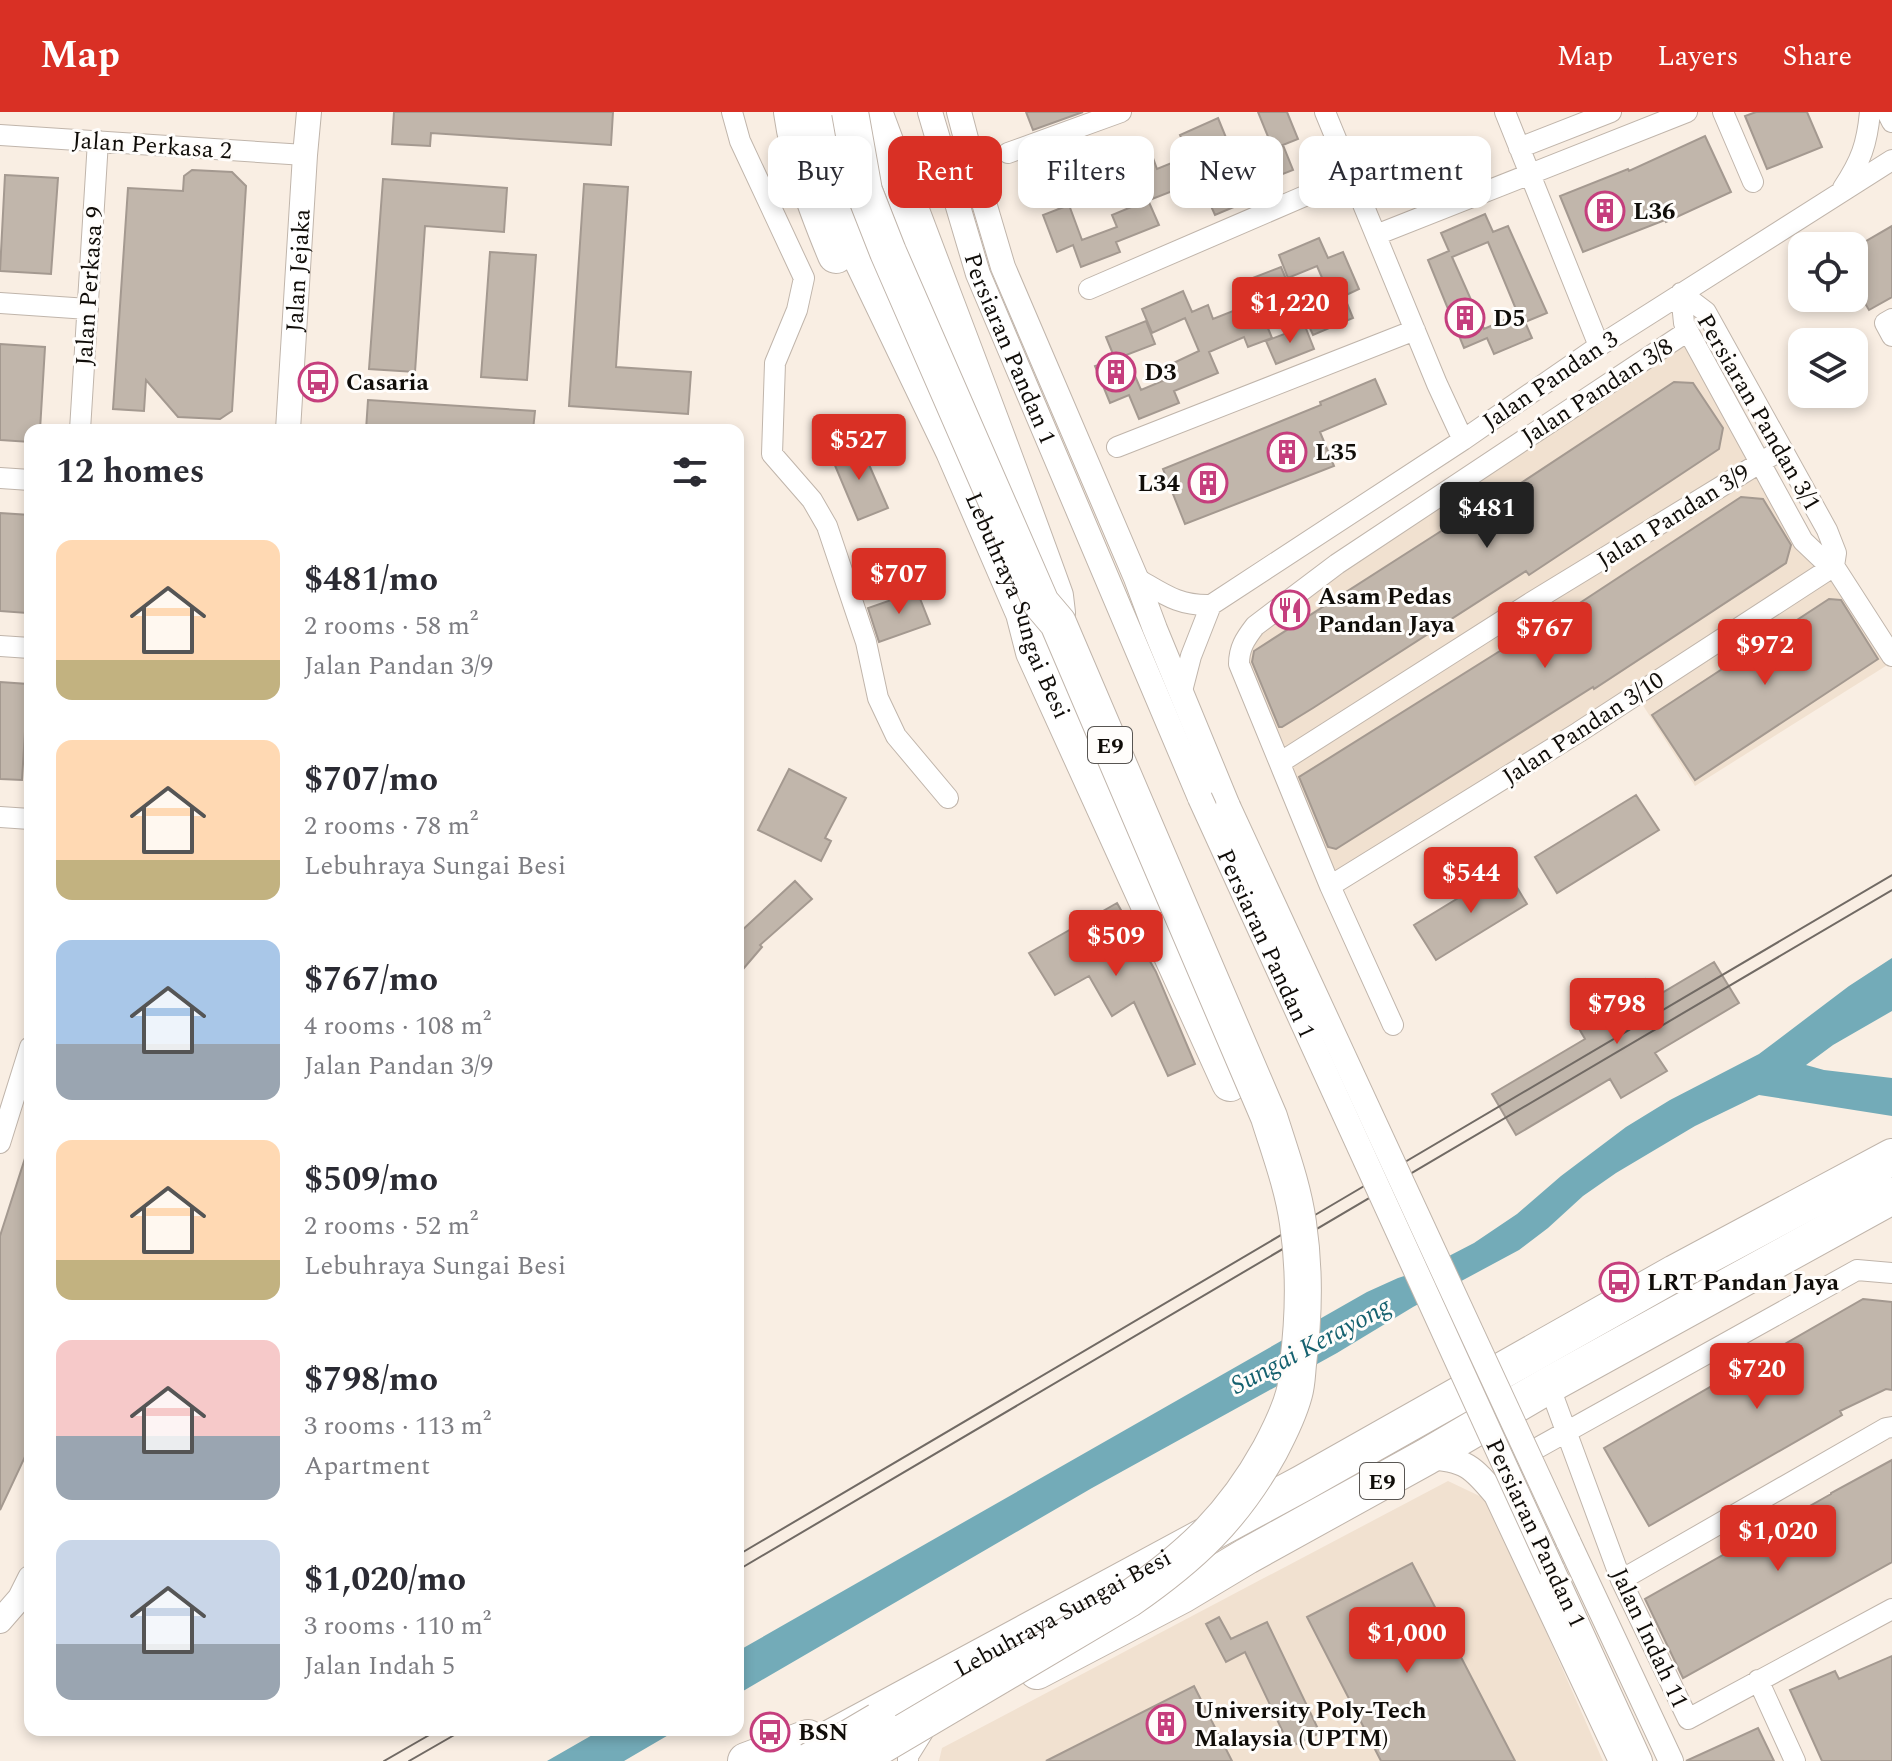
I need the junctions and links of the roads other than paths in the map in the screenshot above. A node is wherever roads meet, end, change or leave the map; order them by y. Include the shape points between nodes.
1 (309, 112) edge
2 (732, 112) edge
3 (792, 112) edge
4 (824, 112) edge
5 (930, 112) edge
6 (959, 112) edge
7 (1118, 112) edge
8 (1325, 112) edge
9 (1505, 112) edge
10 (1610, 112) edge
11 (1687, 112) edge
12 (1723, 112) edge
13 (1870, 112) edge
14 (1887, 112) edge
15 (867, 115) edge
16 (1892, 122) edge
17 (0, 135) edge
18 (797, 136) edge
19 (806, 136) edge
20 (1335, 136) edge
21 (98, 141) junction
22 (1519, 148) junction
23 (1008, 153) dead end
24 (305, 155) junction
25 (1892, 160) edge
26 (1530, 175) junction
27 (1753, 182) dead end
28 (1838, 194) junction
29 (1299, 198) edge
30 (817, 208) edge
31 (1365, 208) edge
32 (1376, 235) junction
33 (1089, 289) dead end
34 (1681, 293) junction
35 (0, 303) edge
36 (88, 309) junction
37 (1892, 319) edge
38 (1415, 330) junction
39 (1688, 331) junction
40 (1892, 336) edge
41 (1599, 346) junction
42 (80, 424) edge
43 (288, 424) edge
44 (1463, 440) junction
45 (1117, 447) dead end
46 (1781, 450) junction
47 (1759, 463) junction
48 (0, 478) edge
49 (24, 480) edge
50 (1320, 533) junction
51 (1337, 564) junction
52 (1834, 566) junction
53 (1136, 578) junction
54 (1211, 605) junction
55 (1058, 623) junction
56 (0, 646) edge
57 (24, 648) edge
58 (1034, 652) junction
59 (1892, 656) edge
60 (1182, 691) junction
61 (1281, 762) junction
62 (948, 798) dead end
63 (0, 817) edge
64 (24, 819) edge
65 (1330, 886) junction
66 (1393, 1025) dead end
67 (24, 1066) edge
68 (0, 1143) edge
69 (1887, 1172) edge
70 (1892, 1273) edge
71 (1549, 1385) junction
72 (1892, 1427) edge
73 (1566, 1432) junction
74 (1426, 1457) junction
75 (1496, 1495) junction
76 (1621, 1580) junction
77 (24, 1590) edge
78 (1892, 1609) edge
79 (0, 1621) edge
80 (1758, 1680) junction
81 (877, 1713) junction
82 (916, 1746) edge
83 (746, 1761) edge
84 (788, 1761) edge
85 (810, 1761) edge
86 (855, 1761) edge
87 (869, 1761) edge
88 (1621, 1761) edge
89 (1640, 1761) edge
90 (1671, 1761) edge
91 (1795, 1761) edge

1 - 24 street, Jalan Jejaka
2 - 62 street via 740,141 804,278 775,363 772,454 827,526 866,642 878,698 896,736
3 - 18 highway
4 - 19 highway via 816,115
4 - 58 highway, Lebuhraya Sungai Besi / E9 via 841,200 857,249 954,451 1024,613
5 - 89 street, Persiaran Pandan 1, bridge via 978,274 1200,798
6 - 53 street, Persiaran Pandan 1 via 1003,267
7 - 23 street
8 - 20 street
9 - 22 street
10 - 22 street
11 - 26 street
12 - 27 street
13 - 28 street via 1864,151
14 - 16 street
15 - 55 highway via 1013,477 1055,596
15 - 55 highway, Lebuhraya Sungai Besi / E9, bridge via 864,191 1041,603
17 - 21 street, Jalan Perkasa 2
21 - 24 street, Jalan Perkasa 2
21 - 36 street, Jalan Perkasa 9
22 - 26 street
24 - 43 street, Jalan Jejaka
25 - 28 street, Jalan Pandan 3
26 - 32 street
26 - 41 street
28 - 34 street, Jalan Pandan 3
29 - 33 street
30 - 58 highway via 1010,620
31 - 32 street
32 - 38 street
34 - 39 street, Persiaran Pandan 3/1
34 - 41 street, Jalan Pandan 3
34 - 46 street, Persiaran Pandan 3/1 via 1706,312
35 - 36 street
36 - 42 street, Jalan Perkasa 9
37 - 40 street via 1885,323
38 - 44 street
38 - 45 street
39 - 47 street, Persiaran Pandan 3/1
39 - 51 street, Jalan Pandan 3/8
41 - 44 street, Jalan Pandan 3
44 - 50 street, Jalan Pandan 3
46 - 47 street, Jalan Pandan 3/9
46 - 52 street, Persiaran Pandan 3/1 via 1827,530 1836,553
47 - 52 street, Persiaran Pandan 3/1 via 1803,541
47 - 61 street, Jalan Pandan 3/9
48 - 49 street
50 - 51 street
50 - 54 street, Jalan Pandan 3
51 - 61 street, Jalan Pandan 3/8 via 1255,626 1239,651 1239,664
52 - 59 street, Persiaran Pandan 3/1
52 - 65 street, Jalan Pandan 3/10
53 - 54 street via 1176,601
53 - 60 street, Persiaran Pandan 1
54 - 60 street
55 - 86 highway, Lebuhraya Sungai Besi / E9, bridge via 1269,1117 1287,1174 1302,1276 1294,1394 1254,1479 1208,1537 1165,1574
56 - 57 street
58 - 85 highway, Lebuhraya Sungai Besi / E9, bridge via 1271,1185 1284,1311 1278,1356 1268,1398 1251,1433 1216,1491 1179,1531 1086,1597
60 - 90 street, Persiaran Pandan 1, bridge via 1228,806
61 - 65 street
63 - 64 street
65 - 66 street
67 - 68 street
69 - 71 highway, E9
69 - 81 highway, E9 via 1675,1273 1303,1483
70 - 73 street via 1857,1270
71 - 73 street, Jalan Indah 11
71 - 74 highway, E9
72 - 76 street
73 - 75 street via 1516,1459 1500,1478
73 - 76 street, Jalan Indah 11
74 - 75 street via 1467,1465
74 - 82 highway, E9
75 - 88 street
76 - 80 street, Jalan Indah 11 via 1688,1719
77 - 79 street
78 - 80 street, Jalan Indah 11
80 - 91 street
81 - 83 highway
81 - 84 highway, E9
82 - 87 highway, E9

